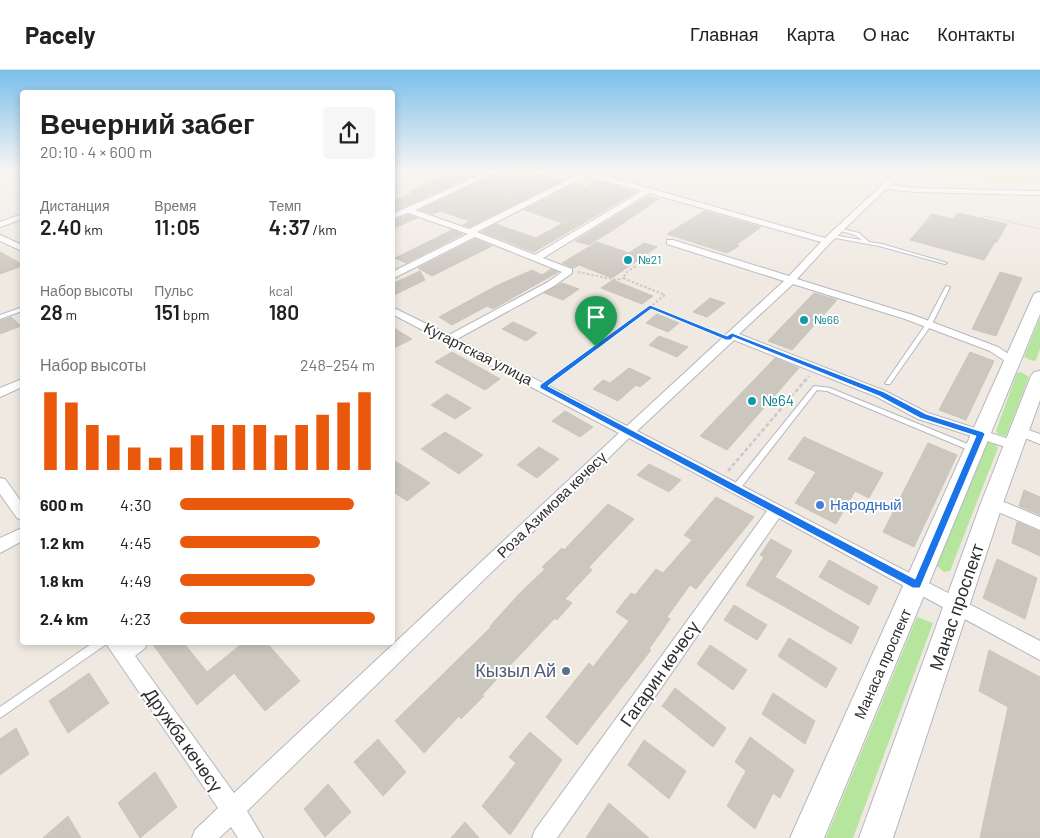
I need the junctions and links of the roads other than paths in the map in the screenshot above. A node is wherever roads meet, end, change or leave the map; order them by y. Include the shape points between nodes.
1 (415, 207) edge
2 (520, 207) edge
3 (621, 207) edge
4 (718, 207) edge
5 (864, 207) edge
6 (408, 210) junction
7 (395, 216) edge
8 (20, 217) edge
9 (0, 225) edge
10 (473, 233) junction
11 (833, 235) junction
12 (0, 238) edge
13 (670, 242) dead end
14 (868, 243) junction
15 (20, 247) edge
16 (536, 258) junction
17 (945, 263) dead end
18 (395, 274) edge
19 (791, 280) junction
20 (948, 287) dead end
21 (1040, 296) edge
22 (20, 310) edge
23 (395, 312) edge
24 (0, 317) edge
25 (929, 324) junction
26 (730, 336) junction
27 (449, 339) junction
28 (1012, 361) junction
29 (1040, 375) edge
30 (888, 382) dead end
31 (20, 384) edge
32 (0, 393) edge
33 (628, 432) junction
34 (1017, 438) junction
35 (1040, 439) edge
36 (977, 442) junction
37 (0, 482) edge
38 (736, 488) junction
39 (992, 503) junction
40 (776, 510) junction
41 (20, 511) edge
42 (1040, 524) edge
43 (20, 535) edge
44 (0, 546) edge
45 (917, 585) junction
46 (957, 607) junction
47 (98, 645) edge
48 (125, 646) edge
49 (1040, 650) edge
50 (0, 713) edge
51 (232, 810) junction
52 (203, 838) edge
53 (252, 838) edge
54 (543, 838) edge
55 (807, 838) edge
56 (876, 838) edge

1 - 6 street
2 - 10 street
3 - 16 street
4 - 11 street
5 - 11 street, Роза Азимова көчөсү
6 - 7 street
6 - 10 street
8 - 9 street
10 - 16 street
10 - 18 street
11 - 14 lane
11 - 14 lane via 857,234
11 - 19 street, Роза Азимова көчөсү
12 - 15 street
13 - 19 street
14 - 17 lane
16 - 27 street via 569,272
19 - 25 street
19 - 26 street, Роза Азимова көчөсү
20 - 25 lane
21 - 28 main road, Манаса проспект
22 - 24 lane
23 - 27 street, Кугартская улица
25 - 28 street via 994,350
25 - 30 lane
26 - 33 street, Роза Азимова көчөсү
26 - 36 street via 881,394
27 - 33 street, Кугартская улица
28 - 29 main road
28 - 36 main road, Манаса проспект
29 - 34 main road, Манас проспект
31 - 32 street
33 - 38 street, Кугартская улица
33 - 51 street, Роза Азимова көчөсү
34 - 35 street
34 - 36 street
34 - 39 main road, Манас проспект
36 - 38 lane via 828,389 815,388
36 - 45 main road, Манаса проспект
37 - 41 street
38 - 40 street, Кугартская улица
39 - 42 street
39 - 46 main road, Манас проспект
40 - 45 street, Кугартская улица
40 - 54 street, Гагарин көчөсү
43 - 44 street
45 - 46 street, Кугартская улица
45 - 55 main road, Манаса проспект
46 - 49 street, Кугартская улица
46 - 56 main road, Манас проспект
47 - 50 lane
48 - 51 street, Дружба көчөсү
51 - 52 street, Роза Азимова көчөсү
51 - 53 street, Дружба көчөсү

